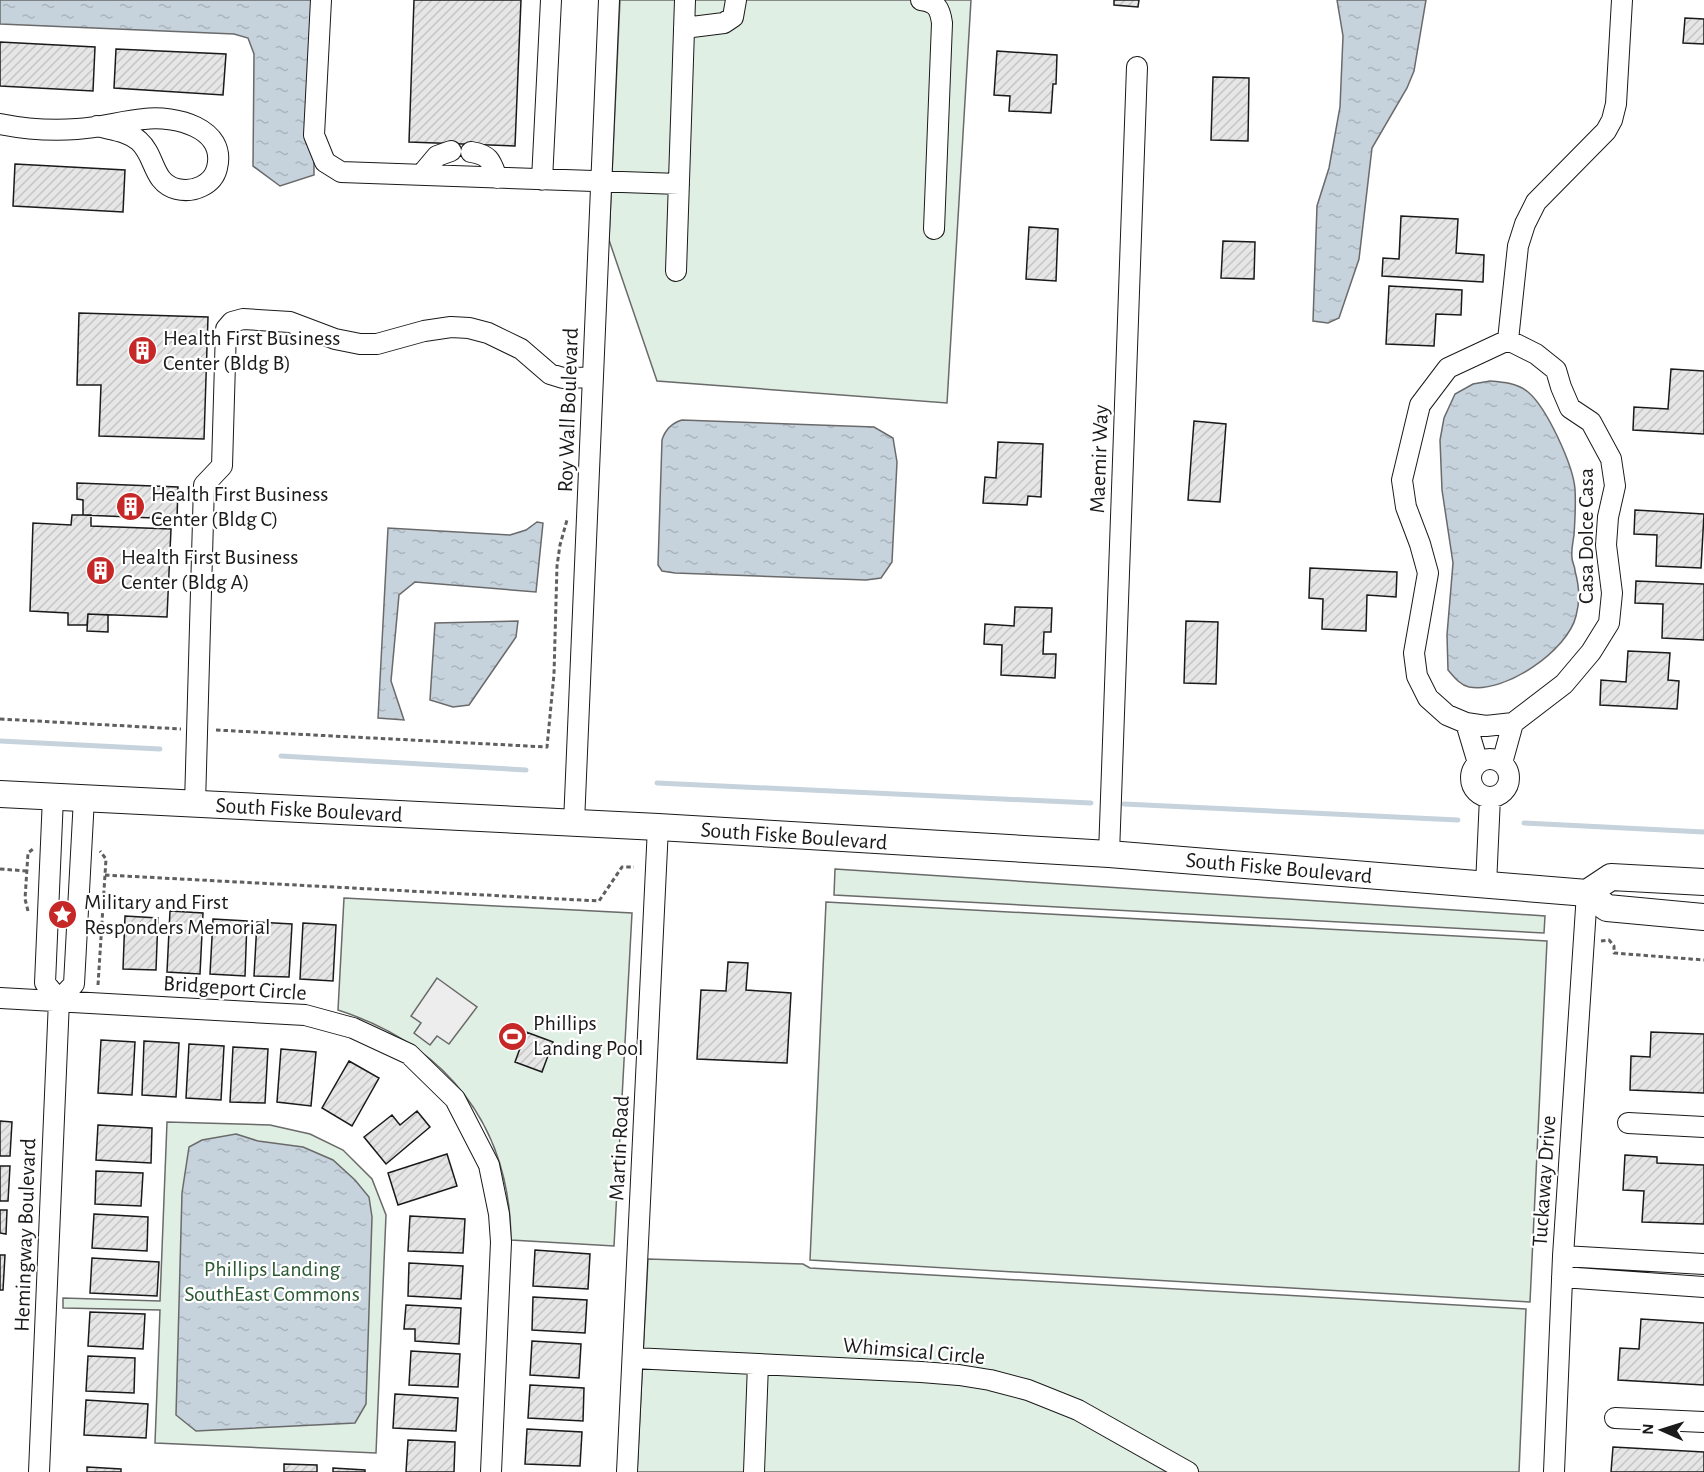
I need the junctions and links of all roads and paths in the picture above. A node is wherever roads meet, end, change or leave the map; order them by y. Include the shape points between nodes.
1 (321, 0) edge
2 (551, 0) edge
3 (609, 0) edge
4 (685, 0) edge
5 (736, 0) edge
6 (921, 0) edge
7 (1622, 0) edge
8 (684, 28) junction
9 (1137, 67) dead end
10 (0, 123) edge
11 (97, 126) junction
12 (451, 151) dead end
13 (471, 152) dead end
14 (421, 175) junction
15 (497, 178) junction
16 (542, 180) junction
17 (602, 182) junction
18 (678, 184) junction
19 (934, 229) dead end
20 (676, 271) dead end
21 (1508, 340) junction
22 (593, 377) junction
23 (568, 516) dead end
24 (0, 719) edge
25 (1466, 723) junction
26 (1513, 723) junction
27 (189, 729) dead end
28 (214, 730) dead end
29 (1478, 763) junction
30 (1502, 763) junction
31 (0, 794) edge
32 (53, 797) junction
33 (84, 798) junction
34 (1490, 798) junction
35 (195, 804) junction
36 (574, 823) junction
37 (658, 827) junction
38 (39, 844) dead end
39 (98, 847) dead end
40 (1109, 854) junction
41 (634, 867) dead end
42 (0, 869) edge
43 (27, 871) junction
44 (105, 875) junction
45 (1704, 882) edge
46 (1486, 885) junction
47 (1587, 893) junction
48 (1704, 917) edge
49 (28, 921) dead end
50 (1597, 941) dead end
51 (1704, 960) edge
52 (98, 985) dead end
53 (0, 998) edge
54 (59, 1000) junction
55 (1628, 1123) dead end
56 (1704, 1127) edge
57 (1563, 1256) junction
58 (1704, 1264) edge
59 (1562, 1277) junction
60 (1704, 1287) edge
61 (633, 1358) junction
62 (758, 1364) junction
63 (1615, 1418) dead end
64 (1704, 1422) edge
65 (39, 1472) edge
66 (491, 1472) edge
67 (627, 1472) edge
68 (754, 1472) edge
69 (1188, 1472) edge
70 (1554, 1472) edge

1 - 14 street via 314,135 325,162 341,172
2 - 16 street
3 - 17 street, Roy Wall Boulevard
4 - 8 street
5 - 8 street via 733,17 724,23
6 - 19 street via 932,2 940,10 942,23
7 - 21 street via 1612,120 1606,131 1536,202 1525,224 1518,246
8 - 18 street
9 - 40 street, Maemir Way
10 - 11 street via 46,130
11 - 11 street via 146,118 199,128 217,145 216,174 195,189 175,189 158,177 147,151 133,136
12 - 14 street via 436,156
13 - 15 street via 490,159
14 - 15 street
15 - 16 street
16 - 17 street
17 - 18 street
17 - 22 street, Roy Wall Boulevard
18 - 20 street
21 - 25 street via 1448,368 1441,377 1420,405 1402,480 1406,507 1428,573 1414,653 1417,676 1428,698 1447,715
21 - 26 street, Casa Dolce Casa via 1556,370 1570,408 1591,422 1611,459 1615,486 1606,545 1612,593 1609,623 1564,684
22 - 35 street via 563,378 550,374 521,350 469,328 451,327 377,344 360,344 334,339 290,322 232,322 226,329 222,466 204,485
22 - 36 street, Roy Wall Boulevard
23 - 28 path via 557,566 547,747
24 - 27 path
25 - 26 street
25 - 29 street
26 - 30 street
29 - 30 street via 1490,759
29 - 34 street via 1472,773 1472,784 1479,794
30 - 34 street via 1508,773 1508,785 1501,794
31 - 32 main road, South Fiske Boulevard
32 - 33 main road, South Fiske Boulevard
32 - 54 street via 45,983
33 - 35 main road, South Fiske Boulevard
33 - 54 street via 74,984
34 - 46 street
35 - 36 main road, South Fiske Boulevard
36 - 37 main road, South Fiske Boulevard
37 - 40 main road, South Fiske Boulevard
37 - 61 street, Martin Road
38 - 43 path via 28,854
39 - 44 path via 106,859
40 - 46 main road, South Fiske Boulevard
41 - 44 path via 622,867 598,901
42 - 43 path
43 - 49 path
44 - 52 path
45 - 47 main road via 1611,877
46 - 47 main road, South Fiske Boulevard
47 - 48 main road, South Fiske Boulevard via 1607,908
47 - 57 street, Tuckaway Drive
50 - 51 path via 1609,940 1614,953
53 - 54 street, Bridgeport Circle
54 - 65 street, Hemingway Boulevard
54 - 66 street, Bridgeport Circle via 305,1015 353,1028 409,1054 455,1099 489,1165 499,1214
55 - 56 street
57 - 58 street
57 - 59 street, Tuckaway Drive
59 - 60 street
59 - 70 street, Tuckaway Drive
61 - 62 street, Whimsical Circle
61 - 67 street, Martin Road
62 - 68 street
62 - 69 street, Whimsical Circle via 990,1380 1078,1410
63 - 64 street

